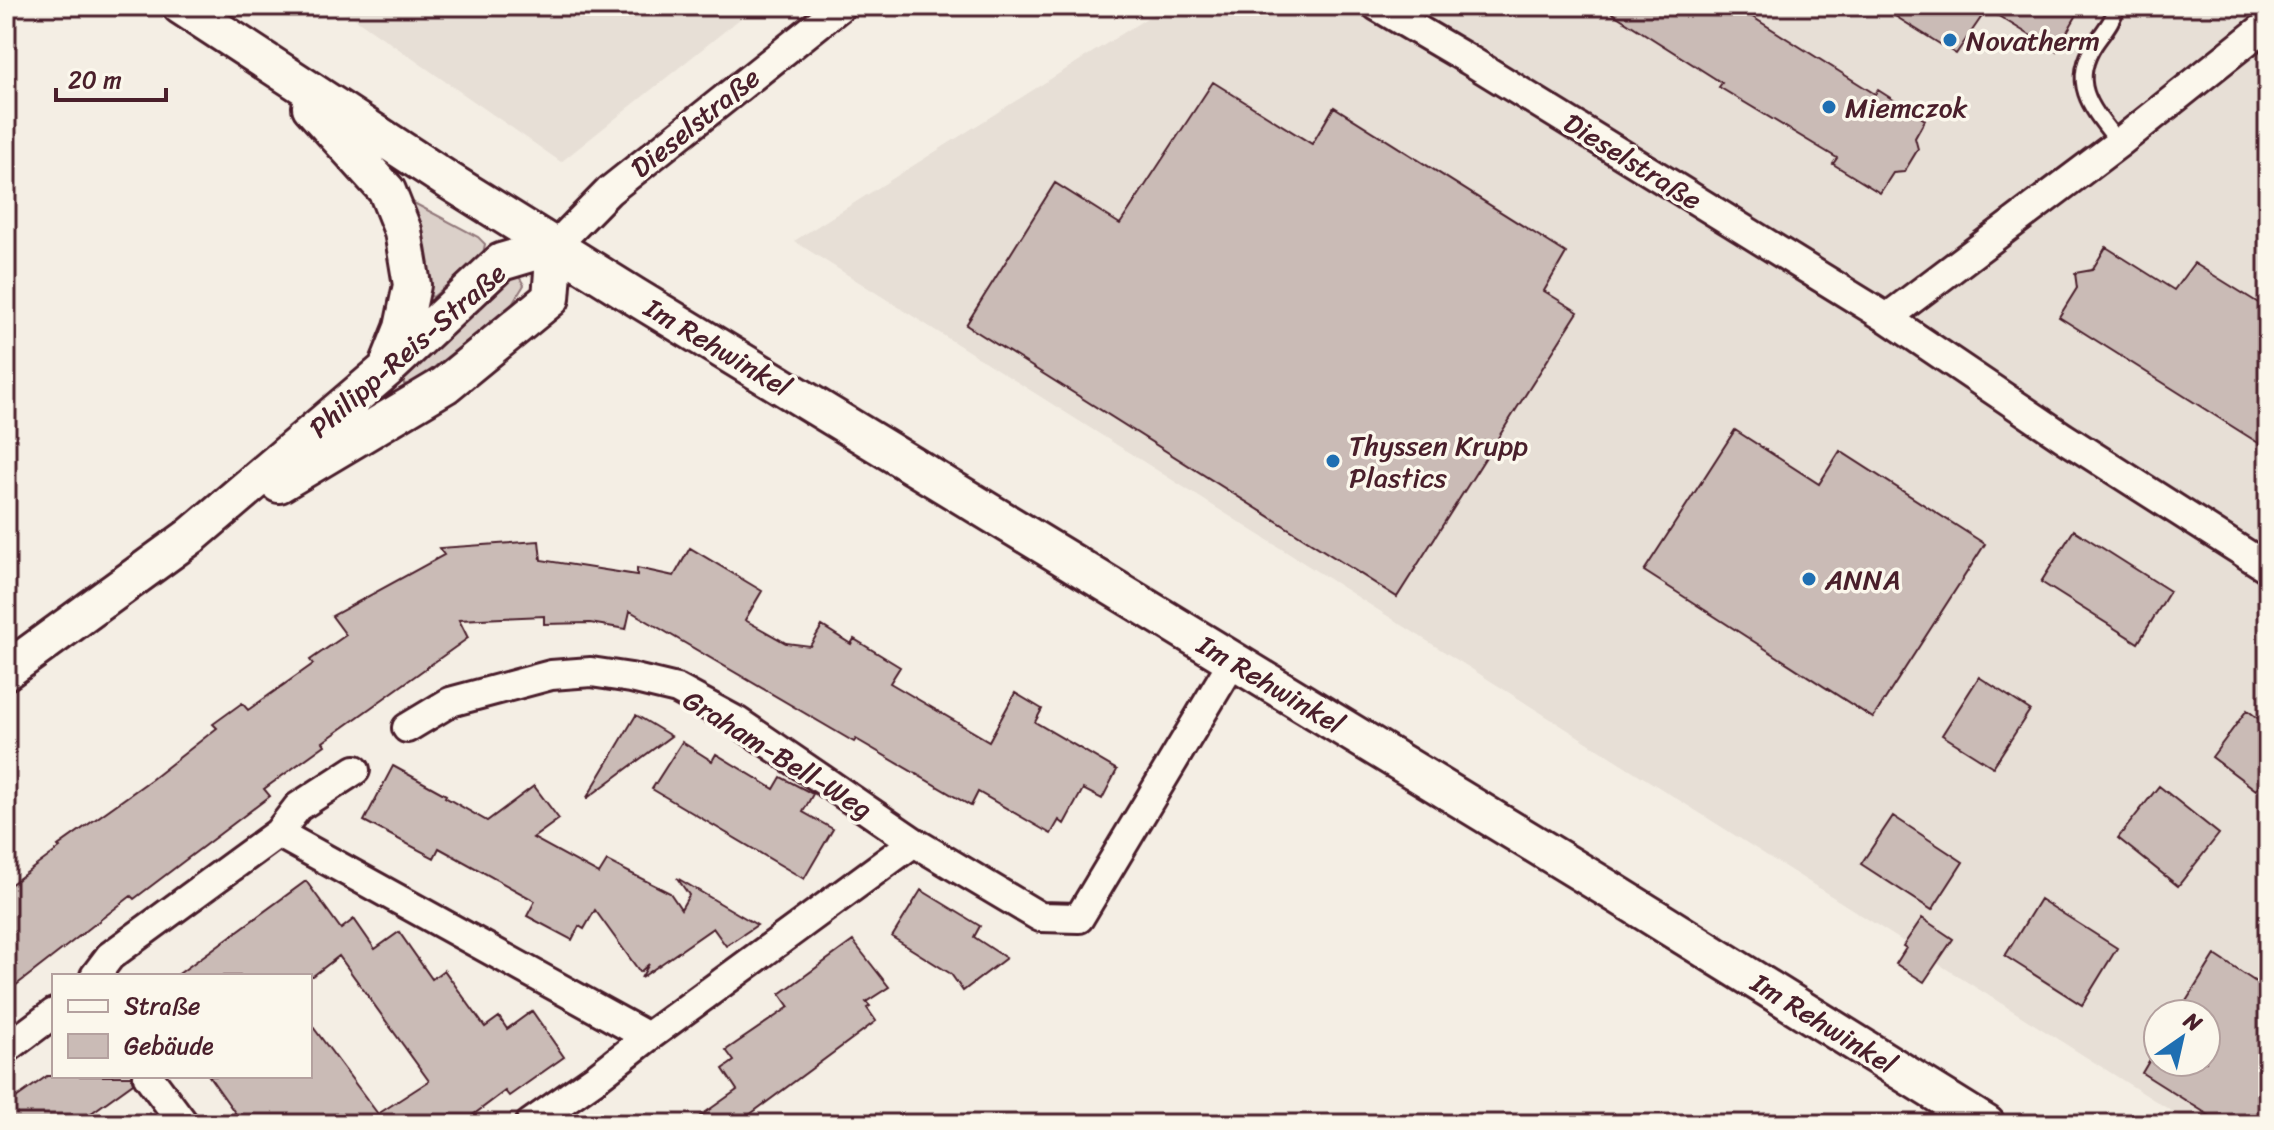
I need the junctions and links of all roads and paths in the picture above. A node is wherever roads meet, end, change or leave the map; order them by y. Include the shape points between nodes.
1 (181, 6) edge
2 (841, 6) edge
3 (1377, 6) edge
4 (2117, 6) edge
5 (2268, 24) edge
6 (272, 64) junction
7 (2119, 143) junction
8 (555, 246) junction
9 (1887, 318) junction
10 (387, 369) junction
11 (191, 536) junction
12 (2268, 568) edge
13 (1233, 661) junction
14 (6, 671) edge
15 (407, 728) dead end
16 (355, 770) dead end
17 (278, 833) junction
18 (914, 842) junction
19 (96, 974) edge
20 (52, 1014) edge
21 (648, 1037) junction
22 (6, 1049) edge
23 (150, 1078) edge
24 (184, 1124) edge
25 (530, 1124) edge
26 (1986, 1124) edge

1 - 6 street
2 - 8 street, Dieselstraße via 609,191
3 - 9 street, Dieselstraße
4 - 7 lane via 2088,56 2084,86 2089,105
5 - 7 street
6 - 8 street, Im Rehwinkel
6 - 10 street via 387,191 403,231 412,285
7 - 9 street
8 - 10 street, Philipp-Reis-Straße via 501,262
8 - 11 street, Philipp-Reis-Straße via 551,298 445,385
8 - 13 street, Im Rehwinkel
9 - 12 street, Dieselstraße
10 - 11 street, Philipp-Reis-Straße
11 - 14 street, Philipp-Reis-Straße
13 - 18 street, Graham-Bell-Weg via 1079,918 1040,917
13 - 26 street, Im Rehwinkel
15 - 18 street, Graham-Bell-Weg via 450,702 551,675 591,672 631,678 677,689 738,722
16 - 17 street via 298,807
17 - 19 street via 110,956
17 - 21 street
18 - 21 street
20 - 22 street
21 - 25 street
23 - 24 street

